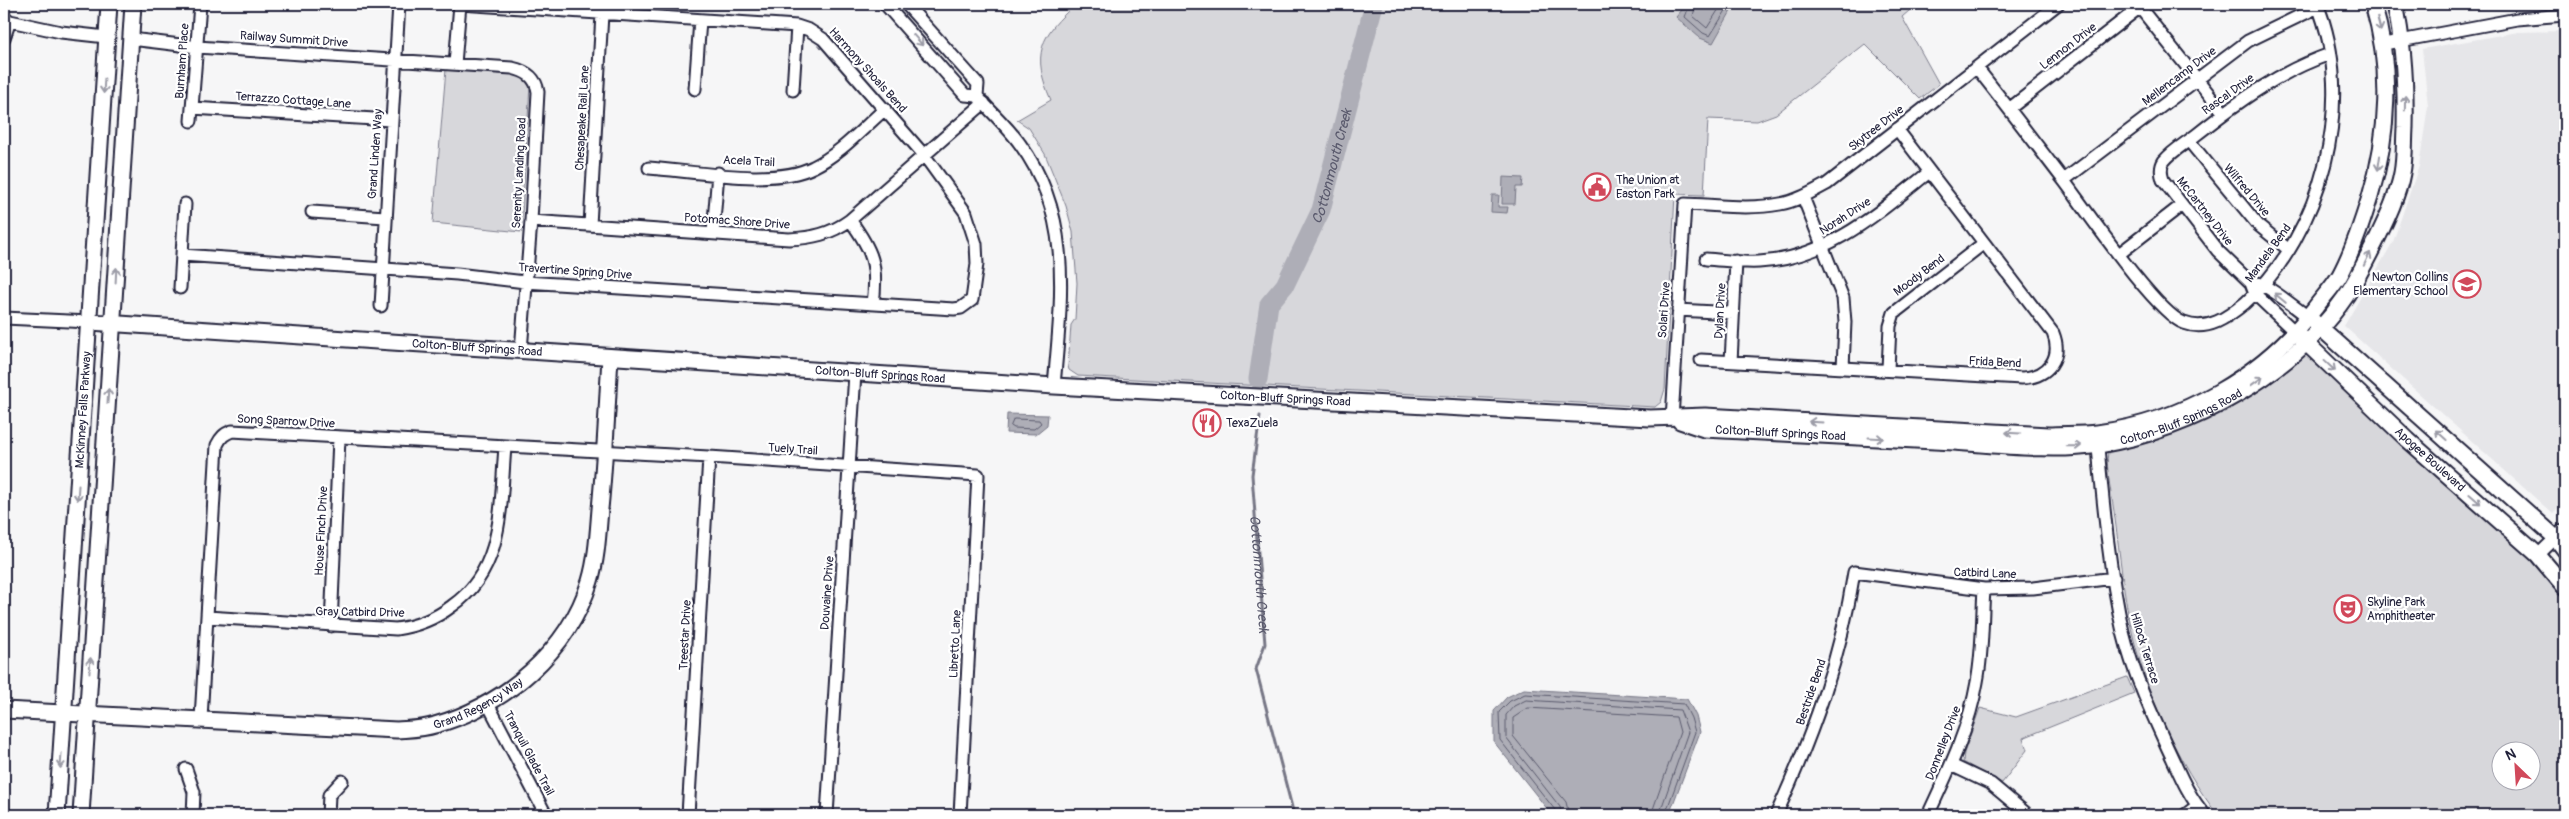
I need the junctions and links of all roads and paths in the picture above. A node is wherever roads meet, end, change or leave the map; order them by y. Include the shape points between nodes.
1 (109, 4) edge
2 (133, 4) edge
3 (200, 4) edge
4 (399, 4) edge
5 (460, 4) edge
6 (885, 4) edge
7 (906, 4) edge
8 (2058, 4) edge
9 (2374, 4) edge
10 (2394, 4) edge
11 (2140, 5) edge
12 (2318, 5) edge
13 (602, 14) junction
14 (2565, 15) edge
15 (7, 19) edge
16 (700, 20) junction
17 (797, 26) junction
18 (106, 37) junction
19 (4, 38) edge
20 (131, 39) junction
21 (2403, 41) junction
22 (2384, 44) junction
23 (197, 46) junction
24 (2330, 54) junction
25 (395, 60) junction
26 (455, 64) junction
27 (1977, 68) junction
28 (2197, 80) junction
29 (695, 89) dead end
30 (793, 90) dead end
31 (980, 100) junction
32 (192, 108) junction
33 (885, 109) junction
34 (2009, 109) junction
35 (2224, 113) junction
36 (391, 120) junction
37 (191, 121) dead end
38 (1896, 129) junction
39 (2189, 141) junction
40 (924, 155) junction
41 (649, 168) dead end
42 (718, 173) junction
43 (1928, 173) junction
44 (2162, 176) joint
45 (2064, 180) junction
46 (1803, 197) junction
47 (185, 204) dead end
48 (1686, 204) joint
49 (2182, 205) junction
50 (312, 212) dead end
51 (385, 217) junction
52 (850, 220) junction
53 (531, 221) junction
54 (590, 225) junction
55 (713, 233) junction
56 (1984, 244) junction
57 (1823, 246) junction
58 (2289, 250) junction
59 (2119, 254) junction
60 (182, 255) junction
61 (1706, 259) dead end
62 (1736, 261) junction
63 (382, 269) junction
64 (525, 282) junction
65 (2264, 284) junction
66 (180, 288) dead end
67 (2253, 288) junction
68 (873, 304) junction
69 (381, 306) dead end
70 (966, 306) joint
71 (1678, 310) junction
72 (1733, 313) junction
73 (2308, 316) junction
74 (4, 318) edge
75 (90, 322) junction
76 (113, 324) junction
77 (2320, 327) junction
78 (2300, 337) junction
79 (521, 351) junction
80 (610, 357) junction
81 (1701, 360) dead end
82 (1731, 362) junction
83 (1843, 368) junction
84 (1888, 369) junction
85 (855, 373) junction
86 (1054, 386) junction
87 (1672, 419) junction
88 (339, 438) junction
89 (2097, 439) junction
90 (505, 447) junction
91 (605, 452) junction
92 (709, 457) junction
93 (848, 466) junction
94 (978, 475) joint
95 (2560, 533) edge
96 (2565, 550) edge
97 (2538, 555) junction
98 (1854, 572) joint
99 (2114, 578) junction
100 (2565, 587) edge
101 (1984, 589) junction
102 (207, 617) junction
103 (331, 626) junction
104 (488, 704) junction
105 (4, 710) edge
106 (64, 713) junction
107 (87, 714) junction
108 (201, 719) junction
109 (1951, 765) junction
110 (186, 769) dead end
111 (342, 781) dead end
112 (2201, 811) edge
113 (57, 815) edge
114 (81, 815) edge
115 (193, 815) edge
116 (328, 815) edge
117 (546, 815) edge
118 (688, 815) edge
119 (827, 815) edge
120 (960, 815) edge
121 (1776, 815) edge
122 (1928, 815) edge
123 (2028, 815) edge
124 (2185, 815) edge

1 - 18 street, McKinney Falls Parkway
2 - 20 street, McKinney Falls Parkway
3 - 23 street, Burnham Place
4 - 25 street, Grand Linden Way
5 - 13 street, Harmony Shoals Bend
5 - 26 street
6 -> 31 street via 965,95
7 - 31 street via 977,83
8 - 27 street, Skytree Drive
9 -> 22 street, Colton-Bluff Springs Road
10 - 21 street, Colton-Bluff Springs Road
11 - 28 street
11 - 34 street, Lennon Drive
12 - 24 street, Mandela Bend
12 - 28 street, Mellencamp Drive via 2248,41
13 - 16 street, Harmony Shoals Bend
13 - 54 street, Chesapeake Rail Lane
14 - 21 street via 2517,18
15 - 18 street via 61,32
15 - 19 street
16 - 17 street, Harmony Shoals Bend
16 - 29 street
17 - 30 street
17 - 33 street, Harmony Shoals Bend via 823,39
18 - 20 street
18 -> 75 street, McKinney Falls Parkway
20 - 23 street, Railway Summit Drive
76 -> 20 street, McKinney Falls Parkway
21 - 22 street
77 -> 21 street, Colton-Bluff Springs Road via 2346,296 2361,270 2382,228 2402,174 2406,79
22 -> 73 street, Colton-Bluff Springs Road via 2387,90 2378,171 2363,220 2340,275
23 - 25 street, Railway Summit Drive
23 - 32 street, Burnham Place
24 - 35 street, Rascal Drive via 2280,74
24 - 58 street, Mandela Bend via 2332,126 2324,173 2303,229
25 - 26 street, Railway Summit Drive
25 - 36 street, Grand Linden Way
26 - 53 street, Serenity Landing Road via 522,70 534,79 538,92
27 - 34 street, Mandela Bend
27 - 38 street, Skytree Drive
28 - 35 street
28 - 45 street, Mellencamp Drive
31 - 40 street, Potomac Shore Drive
31 - 86 street via 1020,143 1032,162 1058,232 1062,284
32 - 36 street, Terrazzo Cottage Lane
32 - 37 street, Burnham Place
33 - 40 street, Harmony Shoals Bend
33 - 42 street, Acela Trail via 840,150 812,168 779,176
34 - 45 street, Mandela Bend
35 - 39 street, Rascal Drive
36 - 51 street, Grand Linden Way
38 - 43 street, Frida Bend
38 - 46 street, Skytree Drive via 1827,184
39 - 44 street, Rascal Drive via 2163,162
39 - 58 street, Wilfred Drive via 2258,225
40 - 52 street, Potomac Shore Drive
40 - 70 street, Harmony Shoals Bend via 966,213 972,228 977,264 974,294
41 - 42 street, Acela Trail
42 - 55 street
43 - 56 street, Frida Bend
43 - 57 street, Norah Drive via 1862,224
44 - 49 street, McCartney Drive
45 - 59 street, Mandela Bend
46 - 48 street, Skytree Drive via 1758,207
46 - 57 street
47 - 60 street
48 - 71 street, Solari Drive
49 - 59 street
49 - 67 street, McCartney Drive via 2217,250
50 - 51 street
51 - 63 street, Grand Linden Way
52 - 55 street, Potomac Shore Drive via 833,231 804,239
52 - 68 street via 873,258
53 - 54 street, Potomac Shore Drive
53 - 64 street, Serenity Landing Road
54 - 55 street, Potomac Shore Drive
56 - 84 street, Moody Bend via 1894,313 1890,326
56 - 84 street, Frida Bend via 2053,333 2058,347 2053,364 2032,378
57 - 62 street, Norah Drive via 1782,259
57 - 83 street via 1843,298
58 - 65 street, Mandela Bend
59 - 67 street, Mandela Bend via 2169,313 2184,323 2201,326 2216,323 2230,315
60 - 63 street, Travertine Spring Drive
60 - 66 street
61 - 62 street, Norah Drive
62 - 72 street, Dylan Drive
63 - 64 street, Travertine Spring Drive
63 - 69 street, Grand Linden Way
64 - 68 street, Travertine Spring Drive
64 - 79 street, Serenity Landing Road
65 - 67 street, Mandela Bend
73 -> 65 street
67 - 78 street, McCartney Drive
68 - 70 street, Travertine Spring Drive via 954,309
71 - 72 street
71 - 87 street, Solari Drive
72 - 82 street, Dylan Drive
73 - 77 street, Apogee Boulevard
73 - 78 street, Colton-Bluff Springs Road
74 - 75 street
75 - 76 street, Colton-Bluff Springs Road
75 -> 106 street, McKinney Falls Parkway
76 - 79 street, Colton-Bluff Springs Road
107 -> 76 street, McKinney Falls Parkway
77 - 78 street, Colton-Bluff Springs Road
95 -> 77 street, Apogee Boulevard
78 - 89 street, Colton-Bluff Springs Road via 2253,384 2223,404 2179,424 2135,438
78 -> 97 street, Apogee Boulevard via 2408,440
79 - 80 street, Colton-Bluff Springs Road
80 - 85 street, Colton-Bluff Springs Road
80 - 91 street, Grand Regency Way
81 - 82 street, Frida Bend
82 - 83 street, Frida Bend
83 - 84 street, Frida Bend
85 - 86 street, Colton-Bluff Springs Road
85 - 93 street, Douvaine Drive
86 - 87 street, Colton-Bluff Springs Road
87 - 89 street, Colton-Bluff Springs Road via 1704,429 2012,445
88 - 90 street, Song Sparrow Drive
88 - 102 street, Song Sparrow Drive via 232,431 221,437 217,445
88 - 103 street, House Finch Drive
89 - 99 street, Hillock Terrace
90 - 91 street, Song Sparrow Drive
90 - 103 street, Gray Catbird Drive via 496,545 474,587 442,614 413,626
91 - 92 street, Tuely Trail
91 - 104 street, Grand Regency Way via 590,581 575,614 549,655
92 - 93 street, Tuely Trail
92 - 118 street, Treestar Drive
93 - 94 street, Tuely Trail
93 - 119 street, Douvaine Drive
94 - 120 street, Libretto Lane
95 - 96 street, Apogee Boulevard
95 - 97 street
97 - 100 street, Apogee Boulevard
98 - 101 street, Catbird Lane
98 - 121 street, Bestride Bend via 1842,639 1829,686 1805,751
99 - 101 street, Catbird Lane via 2033,588
99 - 112 street, Hillock Terrace via 2134,668 2156,723
101 - 109 street, Donnelley Drive via 1978,680 1970,715
102 - 103 street, Gray Catbird Drive
102 - 108 street, Song Sparrow Drive
104 - 108 street, Grand Regency Way via 434,726 397,730
104 - 117 street, Tranquil Glade Trail
105 - 106 street
106 - 107 street
106 -> 113 street, McKinney Falls Parkway
107 - 108 street, Grand Regency Way
107 - 114 street, McKinney Falls Parkway
109 - 122 street, Donnelley Drive
109 - 123 street via 1990,784
110 - 115 street via 194,792
111 - 116 street via 329,795
112 - 124 street

